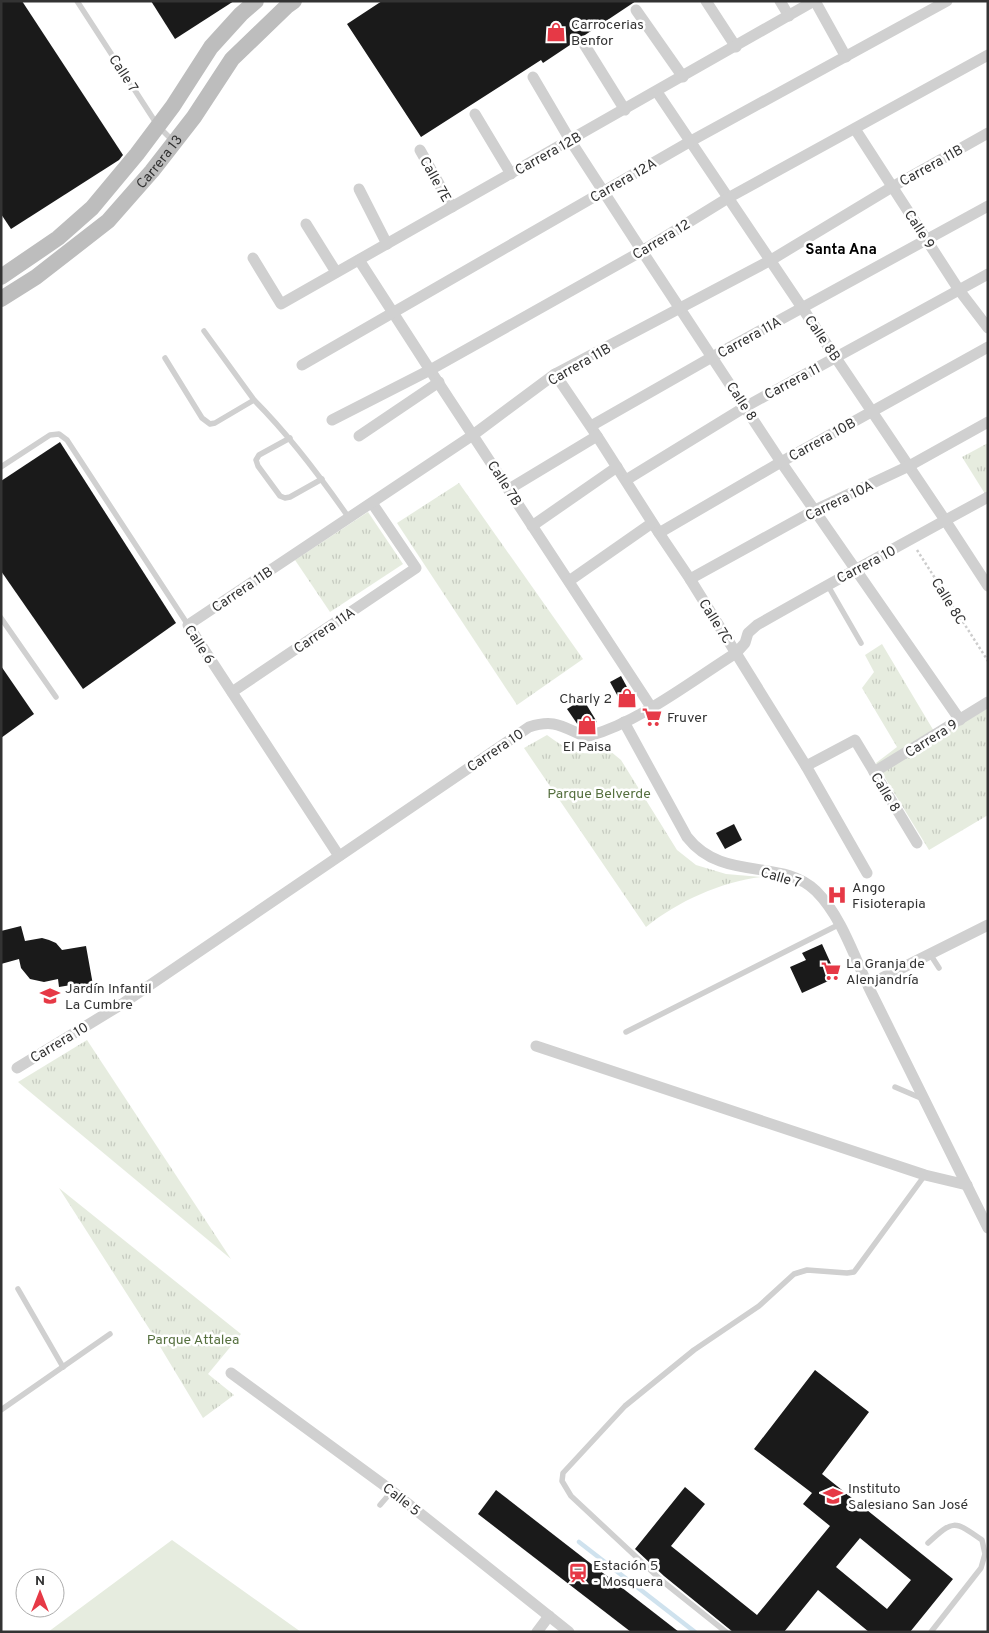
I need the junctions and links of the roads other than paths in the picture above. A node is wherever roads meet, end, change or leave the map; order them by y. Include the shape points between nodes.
1 (77, 1) edge
2 (256, 1) edge
3 (294, 1) edge
4 (706, 1) edge
5 (780, 1) edge
6 (815, 1) edge
7 (947, 1) edge
8 (636, 10) dead end
9 (789, 16) junction
10 (584, 44) dead end
11 (736, 47) junction
12 (988, 55) edge
13 (846, 57) junction
14 (533, 77) dead end
15 (683, 77) junction
16 (657, 92) junction
17 (625, 110) junction
18 (475, 114) dead end
19 (158, 126) junction
20 (855, 128) junction
21 (988, 133) edge
22 (570, 140) junction
23 (691, 141) junction
24 (175, 142) junction
25 (420, 150) dead end
26 (511, 174) junction
27 (892, 186) junction
28 (359, 189) dead end
29 (604, 191) junction
30 (728, 198) junction
31 (988, 206) edge
32 (452, 207) junction
33 (306, 224) dead end
34 (926, 239) junction
35 (387, 244) junction
36 (642, 251) junction
37 (253, 258) dead end
38 (359, 260) junction
39 (771, 260) junction
40 (336, 272) junction
41 (988, 274) edge
42 (1, 277) edge
43 (959, 290) junction
44 (1, 300) edge
45 (681, 308) junction
46 (802, 308) junction
47 (393, 312) junction
48 (988, 328) edge
49 (204, 331) dead end
50 (988, 347) edge
51 (712, 357) junction
52 (836, 357) junction
53 (165, 358) dead end
54 (302, 364) dead end
55 (430, 370) junction
56 (555, 374) junction
57 (439, 382) junction
58 (254, 400) junction
59 (745, 406) junction
60 (872, 411) junction
61 (332, 420) dead end
62 (988, 422) edge
63 (591, 426) junction
64 (473, 435) junction
65 (359, 436) dead end
66 (598, 436) junction
67 (290, 438) junction
68 (781, 462) junction
69 (909, 466) junction
70 (1, 467) edge
71 (618, 467) junction
72 (322, 479) junction
73 (626, 480) junction
74 (508, 489) junction
75 (988, 497) edge
76 (372, 503) junction
77 (815, 510) junction
78 (349, 518) junction
79 (946, 520) junction
80 (652, 523) junction
81 (532, 526) junction
82 (659, 534) junction
83 (855, 569) junction
84 (690, 579) junction
85 (569, 581) junction
86 (827, 584) junction
87 (988, 586) edge
88 (1, 618) edge
89 (188, 625) junction
90 (861, 642) dead end
91 (736, 653) junction
92 (232, 692) junction
93 (56, 698) dead end
94 (988, 702) edge
95 (651, 707) junction
96 (960, 720) junction
97 (624, 722) junction
98 (806, 766) junction
99 (874, 772) junction
100 (917, 843) dead end
101 (338, 856) junction
102 (867, 873) dead end
103 (840, 924) junction
104 (988, 925) edge
105 (930, 954) junction
106 (939, 968) dead end
107 (868, 985) junction
108 (626, 1032) dead end
109 (536, 1046) dead end
110 (17, 1068) dead end
111 (895, 1087) dead end
112 (924, 1099) junction
113 (924, 1175) junction
114 (967, 1185) junction
115 (988, 1228) edge
116 (18, 1290) dead end
117 (110, 1334) dead end
118 (63, 1367) junction
119 (231, 1373) dead end
120 (1, 1410) edge
121 (392, 1491) junction
122 (380, 1504) dead end
123 (928, 1543) dead end
124 (549, 1616) junction
125 (537, 1632) edge
126 (569, 1632) edge
127 (726, 1632) edge
128 (931, 1632) edge

1 - 19 lane, Calle 7
2 - 19 street, Carrera 13 via 240,14 212,47
3 - 24 street, Carrera 13 via 232,59
4 - 11 street
5 - 9 street
6 - 9 street, Carrera 12B
6 - 13 street
7 - 13 street, Carrera 12A
8 - 15 street
9 - 11 street, Carrera 12B
10 - 17 street
11 - 15 street, Carrera 12B
12 - 20 street, Carrera 12
13 - 23 street, Carrera 12A
14 - 22 street, Calle 8
15 - 16 street, Carrera 12B
16 - 17 street, Carrera 12B
16 - 23 street, Calle 8B
17 - 22 street, Carrera 12B
18 - 26 street
19 - 24 lane, Calle 7
19 - 42 street, Carrera 13 via 92,208 58,238
20 - 27 street, Calle 9
20 - 30 street, Carrera 12
21 - 27 street, Carrera 11B
22 - 26 street, Carrera 12B
22 - 29 street, Calle 8
23 - 29 street, Carrera 12A
23 - 30 street, Calle 8B
24 - 44 street, Carrera 13 via 108,221 36,278
25 - 32 street, Calle 7E
26 - 32 street, Carrera 12B
27 - 34 street, Calle 9
27 - 39 street, Carrera 11B
28 - 35 street
29 - 36 street, Calle 8
29 - 47 street, Carrera 12A
30 - 36 street, Carrera 12
30 - 39 street, Calle 8B
31 - 34 street, Carrera 11A
32 - 35 street, Carrera 12B
33 - 40 street
34 - 43 street, Calle 9
34 - 46 street, Carrera 11A
35 - 38 street, Carrera 12B
36 - 45 street, Calle 8
36 - 55 street, Carrera 12
37 - 40 street, Carrera 12B via 281,304
38 - 40 street, Carrera 12B
38 - 47 street, Calle 7B
39 - 45 street, Carrera 11B
39 - 46 street, Calle 8B
41 - 43 street, Carrera 11
43 - 48 street, Calle 9
43 - 52 street, Carrera 11
45 - 51 street, Calle 8
45 - 56 street, Carrera 11B
46 - 51 street, Carrera 11A
46 - 52 street, Calle 8B
47 - 54 street, Carrera 12A
47 - 55 street, Calle 7B
49 - 58 lane
50 - 60 street, Carrera 10B
51 - 59 street, Calle 8
51 - 63 street, Carrera 11A
52 - 59 street, Carrera 11
52 - 60 street, Calle 8B
53 - 58 lane via 202,418 210,424
55 - 57 street, Calle 7B
55 - 61 street, Carrera 12
56 - 63 street, Calle 7C
56 - 64 street, Carrera 11B
57 - 64 street, Calle 7B
57 - 65 street
58 - 67 lane
59 - 68 street, Calle 8
59 - 73 street, Carrera 11
60 - 68 street, Carrera 10B
60 - 69 street, Calle 8B
62 - 69 street, Carrera 10A
63 - 66 street, Calle 7C
64 - 74 street, Calle 7B
64 - 76 street, Carrera 11B
66 - 71 street, Calle 7C
66 - 74 street
67 - 72 lane
67 - 72 lane via 256,460 280,496 290,497
68 - 77 street, Calle 8
68 - 82 street, Carrera 10B
69 - 77 street, Carrera 10A
69 - 79 street, Calle 8B
70 - 89 lane, Calle 6 via 50,435 59,434 67,440
71 - 73 street, Calle 7C
71 - 81 street
72 - 78 lane
73 - 80 street, Calle 7C
74 - 81 street, Calle 7B
75 - 79 street, Carrera 10
76 - 78 street, Carrera 11B
76 - 92 street, Carrera 11A via 416,568
77 - 83 street, Calle 8
77 - 84 street, Carrera 10A
78 - 89 street, Carrera 11B
79 - 83 street, Carrera 10
79 - 87 street, Calle 8B
80 - 82 street, Calle 7C
80 - 85 street
81 - 85 street, Calle 7B
82 - 84 street, Calle 7C
83 - 86 street, Carrera 10
83 - 96 street, Calle 8
84 - 91 street, Calle 7C
85 - 95 street, Calle 7B
86 - 90 lane
86 - 91 street, Carrera 10 via 757,625
88 - 93 lane
89 - 92 street, Calle 6
91 - 95 street, Carrera 10
91 - 98 street, Calle 7C
92 - 101 street, Calle 6
94 - 96 street, Carrera 9
95 - 97 street, Carrera 10
96 - 99 street, Carrera 9
97 - 101 street, Carrera 10 via 589,736 555,723 528,726
97 - 103 street, Calle 7 via 692,844 727,864 779,873 807,884 824,900
98 - 99 street, Calle 8 via 855,740
98 - 102 street, Calle 7C
99 - 100 street, Calle 8
101 - 110 street, Carrera 10 via 122,1004
103 - 107 street, Calle 7
103 - 108 lane
104 - 105 street
105 - 106 lane
105 - 107 street
107 - 112 street, Calle 7
109 - 113 street
111 - 112 lane
112 - 114 street, Calle 7
113 - 114 street
113 - 127 lane via 854,1272 807,1270 794,1274 759,1306 694,1350 625,1406 562,1472 562,1481 571,1496 661,1580
114 - 115 street, Calle 7
116 - 118 lane
117 - 118 lane
118 - 120 lane
119 - 121 street, Calle 5
121 - 122 lane
121 - 124 street, Calle 5
123 - 128 lane via 953,1524 964,1527 982,1540 985,1554 981,1568
124 - 125 street
124 - 126 street, Calle 5

